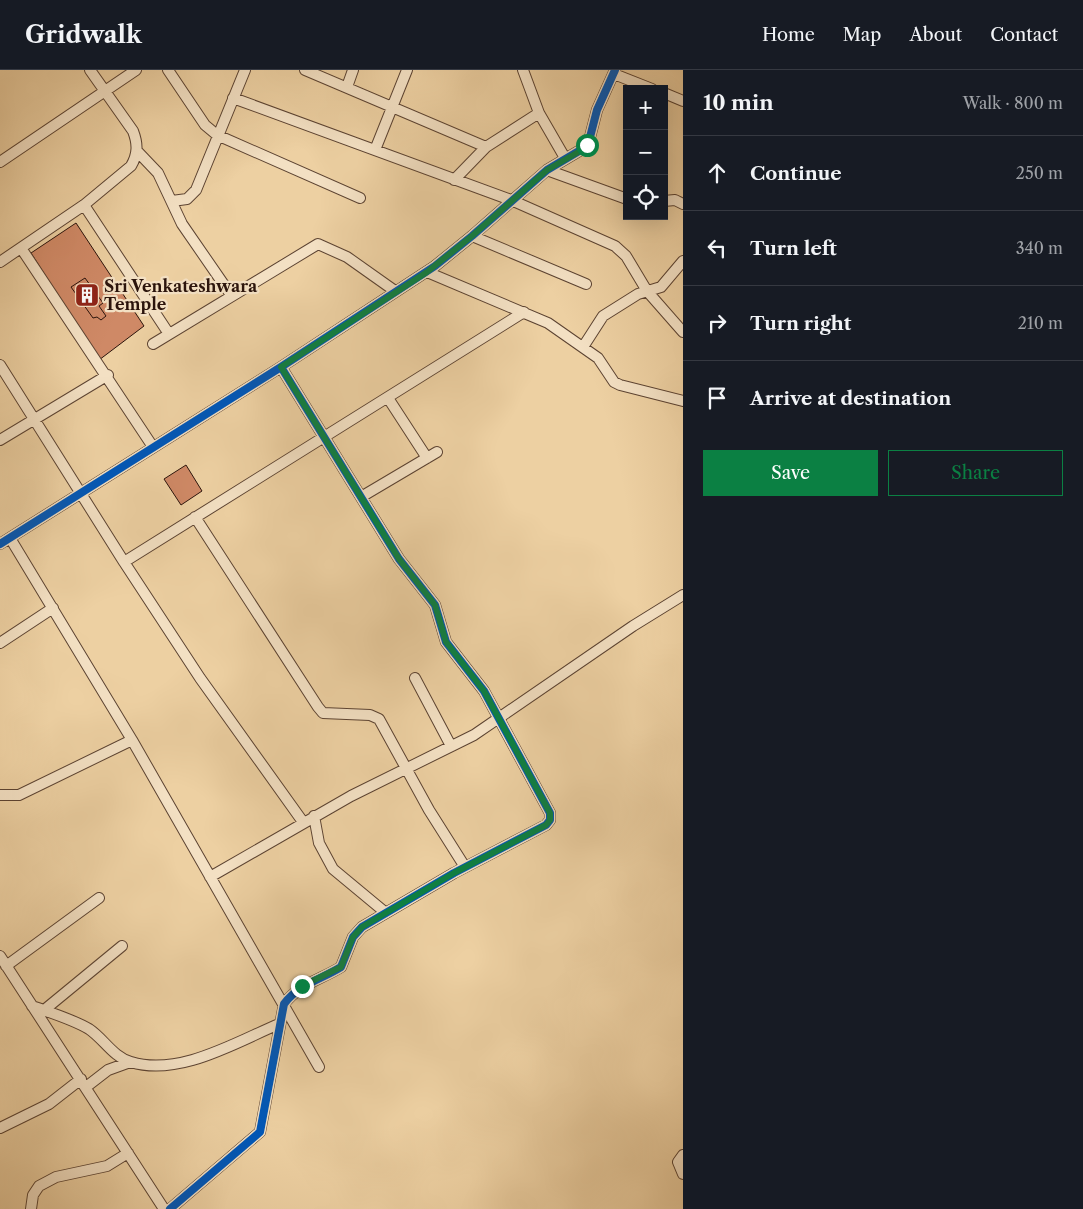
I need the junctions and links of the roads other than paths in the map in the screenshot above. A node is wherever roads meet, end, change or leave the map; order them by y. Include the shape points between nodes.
1 (90, 70) edge
2 (136, 70) edge
3 (168, 70) edge
4 (245, 70) edge
5 (305, 70) edge
6 (353, 70) edge
7 (407, 70) edge
8 (523, 70) edge
9 (614, 72) edge
10 (643, 85) edge
11 (347, 87) junction
12 (105, 92) junction
13 (668, 95) edge
14 (233, 98) junction
15 (683, 101) edge
16 (392, 106) junction
17 (539, 112) junction
18 (217, 135) junction
19 (486, 147) junction
20 (375, 150) junction
21 (137, 151) junction
22 (564, 158) junction
23 (0, 162) edge
24 (547, 170) junction
25 (454, 180) junction
26 (360, 198) dead end
27 (623, 198) edge
28 (511, 200) junction
29 (668, 200) edge
30 (172, 201) junction
31 (683, 204) edge
32 (84, 205) junction
33 (472, 236) junction
34 (21, 248) junction
35 (683, 261) edge
36 (0, 262) edge
37 (427, 272) junction
38 (586, 284) dead end
39 (395, 291) junction
40 (647, 291) junction
41 (231, 295) junction
42 (524, 312) junction
43 (683, 332) edge
44 (168, 334) junction
45 (153, 344) dead end
46 (583, 347) junction
47 (0, 366) edge
48 (281, 367) junction
49 (108, 375) junction
50 (388, 398) junction
51 (683, 401) edge
52 (34, 420) junction
53 (326, 438) junction
54 (0, 440) edge
55 (154, 447) junction
56 (437, 452) dead end
57 (427, 458) junction
58 (81, 493) junction
59 (361, 497) junction
60 (195, 517) junction
61 (10, 538) junction
62 (0, 544) edge
63 (124, 562) junction
64 (683, 595) edge
65 (53, 608) junction
66 (0, 643) edge
67 (415, 678) dead end
68 (499, 718) junction
69 (132, 740) junction
70 (451, 746) junction
71 (407, 769) junction
72 (0, 795) edge
73 (314, 816) junction
74 (303, 822) junction
75 (464, 867) junction
76 (210, 877) junction
77 (98, 898) dead end
78 (386, 913) junction
79 (122, 946) dead end
80 (0, 956) edge
81 (8, 968) junction
82 (0, 976) edge
83 (284, 1004) junction
84 (32, 1006) junction
85 (43, 1010) junction
86 (279, 1024) junction
87 (130, 1062) junction
88 (320, 1067) dead end
89 (83, 1083) junction
90 (0, 1128) edge
91 (128, 1153) junction
92 (683, 1155) edge
93 (683, 1174) edge
94 (31, 1209) edge
95 (164, 1209) edge
96 (170, 1209) edge

1 - 12 street
2 - 12 street
3 - 18 street via 205,125
4 - 14 street
5 - 11 street
6 - 11 street
7 - 16 street
8 - 17 street
9 - 10 street
9 - 22 street via 597,110 587,145
11 - 16 street
12 - 21 street via 132,131
12 - 23 street
13 - 15 street
14 - 18 street
14 - 20 street
16 - 19 street
16 - 20 street
17 - 19 street
17 - 22 street
18 - 26 street
18 - 30 street via 192,196
19 - 25 street
20 - 25 street
21 - 30 street via 158,172
21 - 32 street via 131,166
22 - 24 street
24 - 27 street
24 - 28 street
25 - 28 street
28 - 33 street
28 - 40 street via 615,246 626,256
29 - 31 street
30 - 41 street via 182,224
32 - 34 street
32 - 44 street
33 - 37 street
33 - 38 street
34 - 36 street
34 - 49 street
35 - 40 street via 662,287
37 - 39 street
37 - 42 street
39 - 41 street via 347,257 318,244
39 - 48 street
40 - 43 street
40 - 46 street via 603,316
41 - 44 street
42 - 46 street via 548,323
42 - 50 street
44 - 45 street
46 - 51 street via 598,358 614,382
47 - 52 street
48 - 53 street
48 - 55 street
49 - 52 street
49 - 55 street
50 - 53 street
50 - 57 street
52 - 54 street
52 - 58 street
53 - 59 street
53 - 60 street
55 - 58 street
56 - 57 street
57 - 59 street
58 - 61 street
58 - 63 street
59 - 68 street via 399,559 435,605 446,642 478,683
60 - 63 street
60 - 71 street via 323,713 375,716
61 - 62 street
61 - 65 street
63 - 74 street via 200,678
64 - 68 street
65 - 66 street
65 - 69 street
67 - 70 street
68 - 70 street
68 - 75 street via 550,813 550,820
69 - 72 street via 19,795
69 - 76 street
70 - 71 street
71 - 73 street
71 - 75 street
73 - 74 street
73 - 78 street via 320,843 333,869
74 - 76 street
75 - 78 street
76 - 83 street
77 - 81 street
78 - 83 street via 357,931 341,967 302,986
79 - 85 street
80 - 81 street
81 - 82 street
81 - 84 street
83 - 86 street
83 - 88 street
84 - 85 street
84 - 89 street
85 - 87 street via 90,1030
86 - 87 street via 190,1062 166,1066
86 - 96 street via 260,1132
87 - 89 street
89 - 90 street
89 - 91 street
91 - 94 street via 107,1166 56,1177 39,1186 33,1195
91 - 95 street
92 - 93 street via 678,1162

